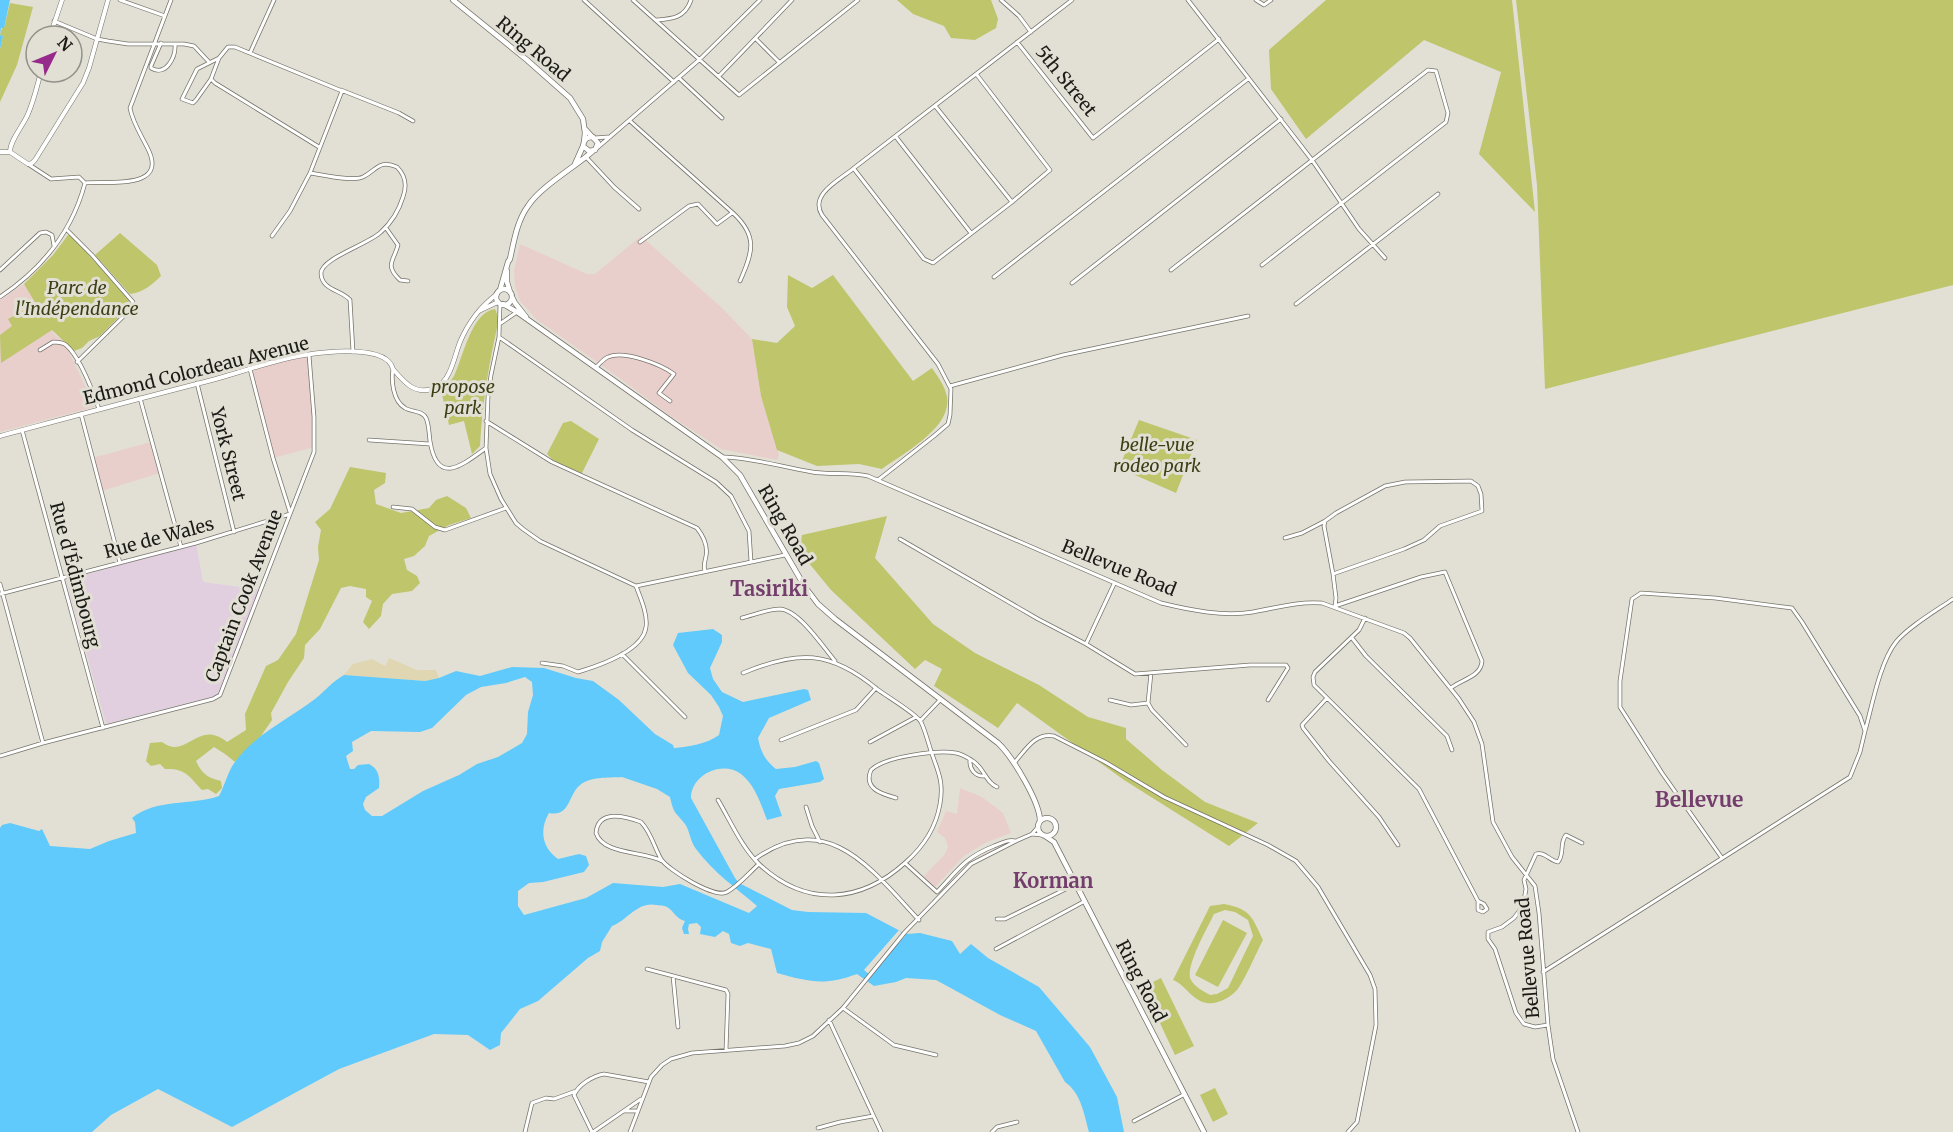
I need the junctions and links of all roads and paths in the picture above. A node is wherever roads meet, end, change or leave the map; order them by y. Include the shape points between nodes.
1 (62, 0) edge
2 (108, 0) edge
3 (120, 0) edge
4 (171, 0) edge
5 (273, 0) edge
6 (453, 0) edge
7 (584, 0) edge
8 (633, 0) edge
9 (691, 0) edge
10 (760, 0) edge
11 (792, 0) edge
12 (858, 0) edge
13 (1001, 0) edge
14 (1072, 0) edge
15 (1188, 0) edge
16 (1256, 0) edge
17 (1271, 0) edge
18 (165, 16) junction
19 (656, 20) junction
20 (54, 21) junction
21 (53, 24) edge
22 (1031, 32) junction
23 (97, 39) junction
24 (756, 39) junction
25 (1219, 39) junction
26 (1017, 42) junction
27 (161, 43) junction
28 (154, 44) junction
29 (175, 44) junction
30 (250, 54) junction
31 (219, 58) junction
32 (699, 60) junction
33 (209, 62) junction
34 (779, 62) junction
35 (977, 75) junction
36 (719, 76) junction
37 (679, 78) junction
38 (211, 79) junction
39 (1248, 79) junction
40 (674, 82) junction
41 (37, 84) edge
42 (340, 90) junction
43 (936, 107) junction
44 (722, 118) dead end
45 (1281, 119) junction
46 (630, 121) junction
47 (413, 122) dead end
48 (585, 127) junction
49 (610, 136) junction
50 (896, 136) junction
51 (593, 138) junction
52 (12, 140) junction
53 (583, 144) junction
54 (320, 147) junction
55 (595, 150) junction
56 (0, 152) edge
57 (10, 152) junction
58 (586, 157) junction
59 (35, 160) junction
60 (1312, 160) junction
61 (29, 164) junction
62 (572, 168) junction
63 (854, 168) junction
64 (37, 169) junction
65 (310, 173) junction
66 (85, 183) junction
67 (1438, 194) dead end
68 (1012, 202) junction
69 (1342, 203) junction
70 (639, 209) dead end
71 (733, 213) junction
72 (386, 228) junction
73 (66, 230) junction
74 (971, 234) junction
75 (272, 237) dead end
76 (640, 242) dead end
77 (1372, 244) junction
78 (54, 248) junction
79 (1385, 258) dead end
80 (508, 262) junction
81 (1262, 265) dead end
82 (0, 270) edge
83 (1171, 270) dead end
84 (993, 277) dead end
85 (408, 281) dead end
86 (740, 281) dead end
87 (1071, 283) dead end
88 (499, 292) junction
89 (511, 294) junction
90 (0, 297) edge
91 (501, 303) junction
92 (1296, 304) dead end
93 (517, 312) junction
94 (476, 313) junction
95 (1248, 316) dead end
96 (501, 323) junction
97 (534, 325) junction
98 (499, 338) junction
99 (40, 350) dead end
100 (353, 352) junction
101 (309, 355) junction
102 (77, 362) junction
103 (250, 369) junction
104 (393, 369) junction
105 (595, 369) junction
106 (197, 383) junction
107 (950, 386) junction
108 (140, 398) junction
109 (670, 401) dead end
110 (99, 410) junction
111 (81, 414) junction
112 (486, 421) junction
113 (22, 430) junction
114 (0, 436) edge
115 (369, 441) dead end
116 (430, 444) junction
117 (486, 448) junction
118 (722, 457) junction
119 (878, 480) junction
120 (393, 507) dead end
121 (506, 508) junction
122 (290, 514) junction
123 (1325, 521) junction
124 (234, 532) junction
125 (1285, 538) dead end
126 (900, 539) dead end
127 (181, 547) junction
128 (787, 555) junction
129 (751, 562) junction
130 (120, 563) junction
131 (705, 572) junction
132 (1334, 574) junction
133 (62, 579) junction
134 (0, 584) edge
135 (1114, 584) junction
136 (636, 586) junction
137 (1, 594) edge
138 (1953, 599) edge
139 (1335, 606) junction
140 (742, 618) dead end
141 (1365, 618) junction
142 (1352, 637) junction
143 (1086, 644) junction
144 (622, 654) junction
145 (836, 662) junction
146 (542, 663) dead end
147 (743, 673) dead end
148 (1151, 673) junction
149 (876, 688) junction
150 (1451, 688) junction
151 (1327, 698) junction
152 (940, 700) junction
153 (1110, 700) dead end
154 (1268, 700) dead end
155 (1148, 703) junction
156 (1860, 716) junction
157 (1869, 716) junction
158 (685, 717) dead end
159 (916, 717) junction
160 (920, 720) junction
161 (103, 728) junction
162 (1865, 731) junction
163 (781, 740) dead end
164 (870, 742) dead end
165 (43, 743) junction
166 (1186, 745) dead end
167 (1452, 750) dead end
168 (932, 754) junction
169 (0, 756) edge
170 (970, 759) junction
171 (1014, 763) junction
172 (985, 776) junction
173 (998, 787) dead end
174 (896, 798) dead end
175 (718, 800) dead end
176 (806, 807) dead end
177 (1039, 811) junction
178 (1048, 819) junction
179 (1040, 821) junction
180 (1038, 827) junction
181 (1054, 832) junction
182 (1032, 834) junction
183 (1044, 836) junction
184 (1016, 841) junction
185 (1054, 842) junction
186 (821, 843) junction
187 (1582, 843) dead end
188 (1398, 845) dead end
189 (980, 852) junction
190 (983, 857) junction
191 (1722, 858) junction
192 (755, 859) junction
193 (966, 860) junction
194 (662, 861) junction
195 (905, 863) junction
196 (759, 864) junction
197 (970, 865) junction
198 (958, 869) junction
199 (963, 873) junction
200 (1527, 874) junction
201 (950, 878) junction
202 (956, 880) junction
203 (883, 881) junction
204 (1076, 884) junction
205 (940, 889) junction
206 (944, 893) junction
207 (1085, 901) junction
208 (1478, 901) dead end
209 (998, 919) dead end
210 (919, 920) junction
211 (996, 949) dead end
212 (647, 969) dead end
213 (1543, 972) junction
214 (673, 976) junction
215 (843, 1008) junction
216 (829, 1020) junction
217 (1548, 1025) junction
218 (678, 1027) dead end
219 (726, 1050) junction
220 (936, 1055) dead end
221 (649, 1082) junction
222 (576, 1091) junction
223 (1185, 1094) junction
224 (643, 1098) junction
225 (624, 1111) junction
226 (638, 1111) junction
227 (873, 1116) junction
228 (1134, 1121) dead end
229 (1017, 1122) dead end
230 (818, 1128) dead end
231 (525, 1132) edge
232 (593, 1132) edge
233 (630, 1132) edge
234 (880, 1132) edge
235 (992, 1132) edge
236 (1204, 1132) edge
237 (1347, 1132) edge
238 (1578, 1132) edge

1 - 20 street
2 - 23 street
3 - 18 street
4 - 18 street
5 - 30 street
6 - 48 main road, Ring Road via 563,91
7 - 40 street
8 - 19 street
9 - 19 street via 687,10 674,19
10 - 32 street
11 - 24 street
12 - 34 street
13 - 22 street
14 - 22 street
15 - 25 street
16 - 17 street via 1264,5
18 - 28 street
19 - 32 street
20 - 21 street
20 - 23 street
22 - 26 street
23 - 28 street
23 - 59 street via 83,83
24 - 34 street
24 - 36 street
25 - 26 street, 5th Street via 1093,138
25 - 39 street
26 - 35 street
27 - 28 street
27 - 29 street
27 - 29 street via 151,66 158,72 169,64
28 - 66 street via 130,108 151,155 151,169 138,180
29 - 33 street via 194,46
30 - 31 street via 232,46
30 - 42 street
31 - 33 street
31 - 38 street
32 - 36 street
32 - 37 street
33 - 38 street via 197,69 182,99 193,103
34 - 36 street via 739,95
35 - 43 street
35 - 68 street via 1050,170
37 - 40 street
37 - 44 street
38 - 54 street
39 - 45 street
39 - 84 street
40 - 46 street
41 - 52 street via 29,112
42 - 47 street
42 - 54 street
43 - 50 street
43 - 68 street
45 - 60 street
45 - 87 street
46 - 49 street
46 - 71 street
48 - 51 main road, Ring Road
48 - 53 main road
49 - 51 street
49 - 55 street
50 - 63 street
50 - 74 street
51 - 53 main road via 586,138
51 - 55 main road via 598,143
52 - 56 street
52 - 57 street
53 - 55 main road via 587,151
53 - 62 main road
54 - 65 street
55 - 58 main road
56 - 57 street
57 - 61 street
58 - 62 main road
58 - 70 street
59 - 61 street
59 - 64 street
60 - 69 street
60 - 69 street via 1428,70 1434,69 1438,74 1449,113 1446,122
60 - 83 street
61 - 64 street
62 - 80 main road via 528,206
63 - 74 street via 924,259 933,263
63 - 107 street via 821,196 819,210 938,364
64 - 66 street via 51,179 79,177
65 - 72 street via 358,178 381,164 398,167 406,189
65 - 75 street
66 - 73 street
67 - 77 street
68 - 74 street
69 - 77 street
69 - 81 street
71 - 76 street via 717,224 698,204 689,206
71 - 86 street via 749,233 752,251
72 - 85 street via 398,245 391,260 393,273 399,280
72 - 100 street via 370,241 331,260 321,273 326,285 350,300
73 - 78 street
73 - 102 street via 133,302 130,310
77 - 79 street
77 - 92 street
78 - 82 street via 52,235 40,232
78 - 90 street via 21,283
80 - 88 main road
80 - 89 main road
88 - 89 main road via 507,289
88 - 91 main road
88 - 94 street, Edmond Colordeau Avenue
89 - 91 main road via 509,303
89 - 97 main road, Ring Road
91 - 93 main road, Ring Road
91 - 94 street
91 - 96 street
93 - 96 street
93 - 97 main road, Ring Road
94 - 104 street, Edmond Colordeau Avenue via 460,341 448,376 436,388 410,386
95 - 107 street via 1063,355
96 - 98 street
97 - 105 main road, Ring Road
98 - 112 street
98 - 129 street via 632,430 716,482 731,496 749,531
99 - 102 street via 53,342 64,343
100 - 101 street, Edmond Colordeau Avenue
100 - 104 street, Edmond Colordeau Avenue via 380,356
101 - 103 street, Edmond Colordeau Avenue
101 - 122 street, Captain Cook Avenue via 314,452
102 - 110 street
103 - 106 street, Edmond Colordeau Avenue
103 - 122 street
104 - 116 street via 398,401 405,408 424,414
105 - 109 street via 608,357 618,355 659,366 674,374 659,393
105 - 118 main road, Ring Road
106 - 108 street, Edmond Colordeau Avenue
106 - 124 street, York Street
107 - 119 street via 948,424
108 - 110 street, Edmond Colordeau Avenue
108 - 127 street
110 - 111 street, Edmond Colordeau Avenue
111 - 113 street, Edmond Colordeau Avenue
111 - 130 street
112 - 117 street
112 - 131 street via 552,462 698,528 706,543
113 - 114 street, Edmond Colordeau Avenue
113 - 133 street, Rue d'Édimbourg
115 - 116 street
116 - 117 street via 435,463 444,469
117 - 121 street via 493,482
118 - 119 street, Bellevue Road via 814,472 854,473
118 - 128 main road, Ring Road via 740,475
119 - 135 street, Bellevue Road
120 - 121 street via 412,508 435,527 445,530
121 - 136 street via 523,529 540,541
122 - 124 street, Rue de Wales
122 - 161 street, Captain Cook Avenue via 220,695
123 - 125 street
123 - 132 street
123 - 132 street via 1362,498 1398,483 1467,480 1475,483 1481,494 1482,511 1440,526 1424,540 1404,549
124 - 127 street, Rue de Wales
126 - 143 street
127 - 130 street, Rue de Wales
128 - 129 street
128 - 152 main road, Ring Road via 822,607
129 - 131 street
130 - 133 street, Rue de Wales
131 - 136 street
132 - 139 street
133 - 137 street, Rue de Wales
133 - 161 street, Rue d'Édimbourg
134 - 137 street
135 - 139 street, Bellevue Road via 1161,603 1223,613 1309,602
135 - 143 street
136 - 144 street via 646,625 642,636
137 - 165 street
138 - 157 street via 1896,642 1887,656
139 - 141 street, Bellevue Road
139 - 150 street via 1445,572 1482,661 1477,674
140 - 145 street via 773,610 787,611
141 - 142 street
141 - 150 street, Bellevue Road via 1404,633
142 - 151 street via 1313,677 1314,685
142 - 167 street via 1366,656 1447,736
143 - 148 street via 1135,674
144 - 146 street via 578,672
144 - 158 street
145 - 147 street via 808,657 762,665
145 - 149 street
148 - 154 street via 1286,665 1288,668
148 - 155 street
149 - 159 street
149 - 163 street via 856,710
150 - 200 street, Bellevue Road via 1479,735 1493,822 1512,857
151 - 188 street via 1302,724 1303,728 1372,808
151 - 208 street via 1419,789
152 - 160 street
152 - 171 main road, Ring Road via 1004,748
153 - 155 street via 1131,705
155 - 166 street
156 - 157 street
156 - 162 street
156 - 191 street via 1792,608 1659,593 1641,593 1632,599 1620,707
157 - 162 street
159 - 160 street
159 - 164 street
160 - 168 street
161 - 165 street, Captain Cook Avenue
162 - 191 street via 1850,777
165 - 169 street, Captain Cook Avenue
168 - 170 street via 956,753
168 - 174 street via 889,761 871,770 872,788
168 - 195 street via 940,782 939,810 929,836
170 - 172 street
170 - 172 street via 973,772
171 - 177 main road, Ring Road
171 - 237 street via 1036,739 1054,736 1164,797 1268,845 1303,867 1375,989 1376,1025 1370,1058 1357,1122
172 - 173 street
175 - 192 street
176 - 186 street
177 - 178 main road, Ring Road
177 - 179 main road, Ring Road
178 - 179 main road
178 - 181 main road via 1055,824
179 - 180 main road
180 - 182 street
180 - 183 main road
181 - 183 main road
181 - 185 main road, Ring Road
182 - 183 street
182 - 184 street
183 - 185 main road, Ring Road
184 - 189 street via 1009,839
184 - 190 street
185 - 204 main road, Ring Road
186 - 192 street via 789,842
186 - 203 street via 854,855
187 - 200 street via 1566,835 1558,862 1536,854
189 - 190 street
189 - 193 street
190 - 197 street
191 - 213 street
192 - 196 street
193 - 197 street
193 - 198 street
194 - 194 street via 607,846 597,836 598,824 612,815 640,822
194 - 196 street via 675,873 717,892 727,892
195 - 203 street
195 - 205 street via 937,892
196 - 203 street via 790,886 812,894 841,895
197 - 199 street
198 - 199 street
198 - 201 street
199 - 202 street
200 - 213 street, Bellevue Road via 1538,900
200 - 217 street via 1523,906 1502,927 1488,932 1488,939 1495,949 1516,1013 1524,1024
201 - 202 street
201 - 205 street
202 - 206 street
203 - 210 street
204 - 207 main road, Ring Road
204 - 209 street
205 - 206 street
206 - 210 street
207 - 211 street
207 - 223 main road, Ring Road
210 - 215 street
212 - 214 street
213 - 217 street, Bellevue Road
214 - 218 street
214 - 219 street via 727,990
215 - 216 street
215 - 220 street via 894,1045
216 - 219 street via 813,1036 796,1044
216 - 227 street
217 - 238 street, Bellevue Road via 1553,1059
219 - 221 street via 671,1059
221 - 222 street via 609,1074 589,1080
221 - 224 street
222 - 231 street via 532,1103
222 - 232 street via 574,1095
223 - 228 street
223 - 236 main road, Ring Road
224 - 225 street
224 - 226 street
225 - 226 street
225 - 232 street
226 - 233 street
227 - 230 street
227 - 234 street
229 - 235 street

